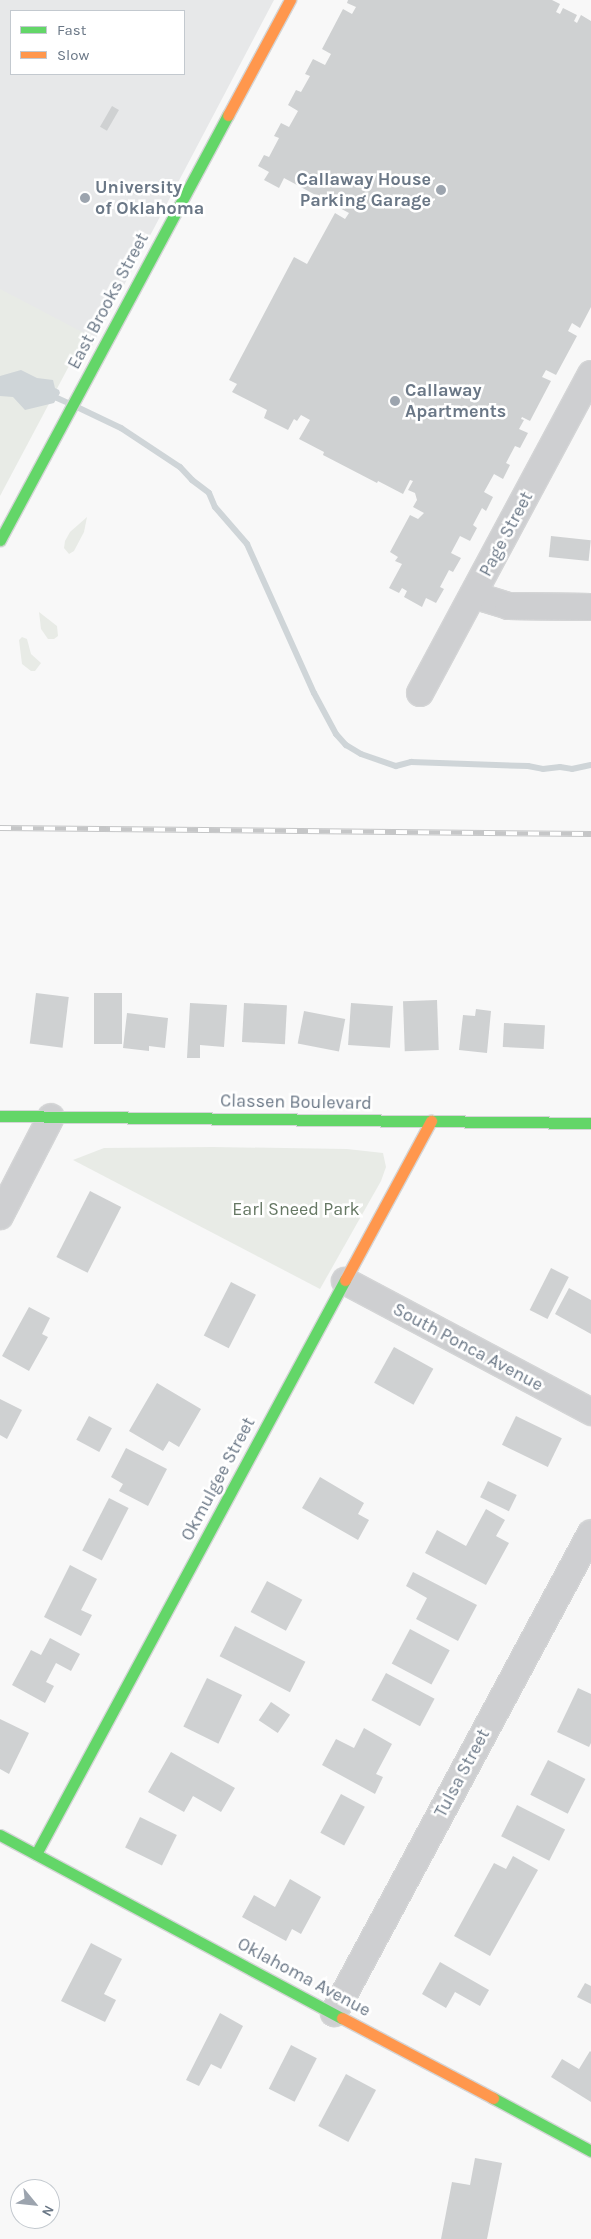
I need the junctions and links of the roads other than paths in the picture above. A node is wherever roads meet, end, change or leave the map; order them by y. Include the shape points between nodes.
1 (290, 0) edge
2 (591, 374) edge
3 (0, 540) edge
4 (473, 594) junction
5 (591, 607) edge
6 (420, 693) dead end
7 (0, 1116) edge
8 (51, 1116) junction
9 (431, 1121) junction
10 (591, 1123) edge
11 (0, 1216) edge
12 (345, 1281) junction
13 (591, 1412) edge
14 (591, 1533) edge
15 (0, 1835) edge
16 (36, 1854) junction
17 (334, 2013) junction
18 (591, 2151) edge

1 - 3 street, East Brooks Street
2 - 4 street, Page Street
4 - 5 street via 508,606
4 - 6 street, Page Street
7 - 8 street, Classen Boulevard
8 - 9 street, Classen Boulevard
8 - 11 street
9 - 10 street, Classen Boulevard
9 - 12 street, Okmulgee Street
12 - 13 street, South Ponca Avenue
12 - 16 street, Okmulgee Street
14 - 17 street, Tulsa Street
15 - 16 street, Oklahoma Avenue
16 - 17 street, Oklahoma Avenue
17 - 18 street, Oklahoma Avenue

